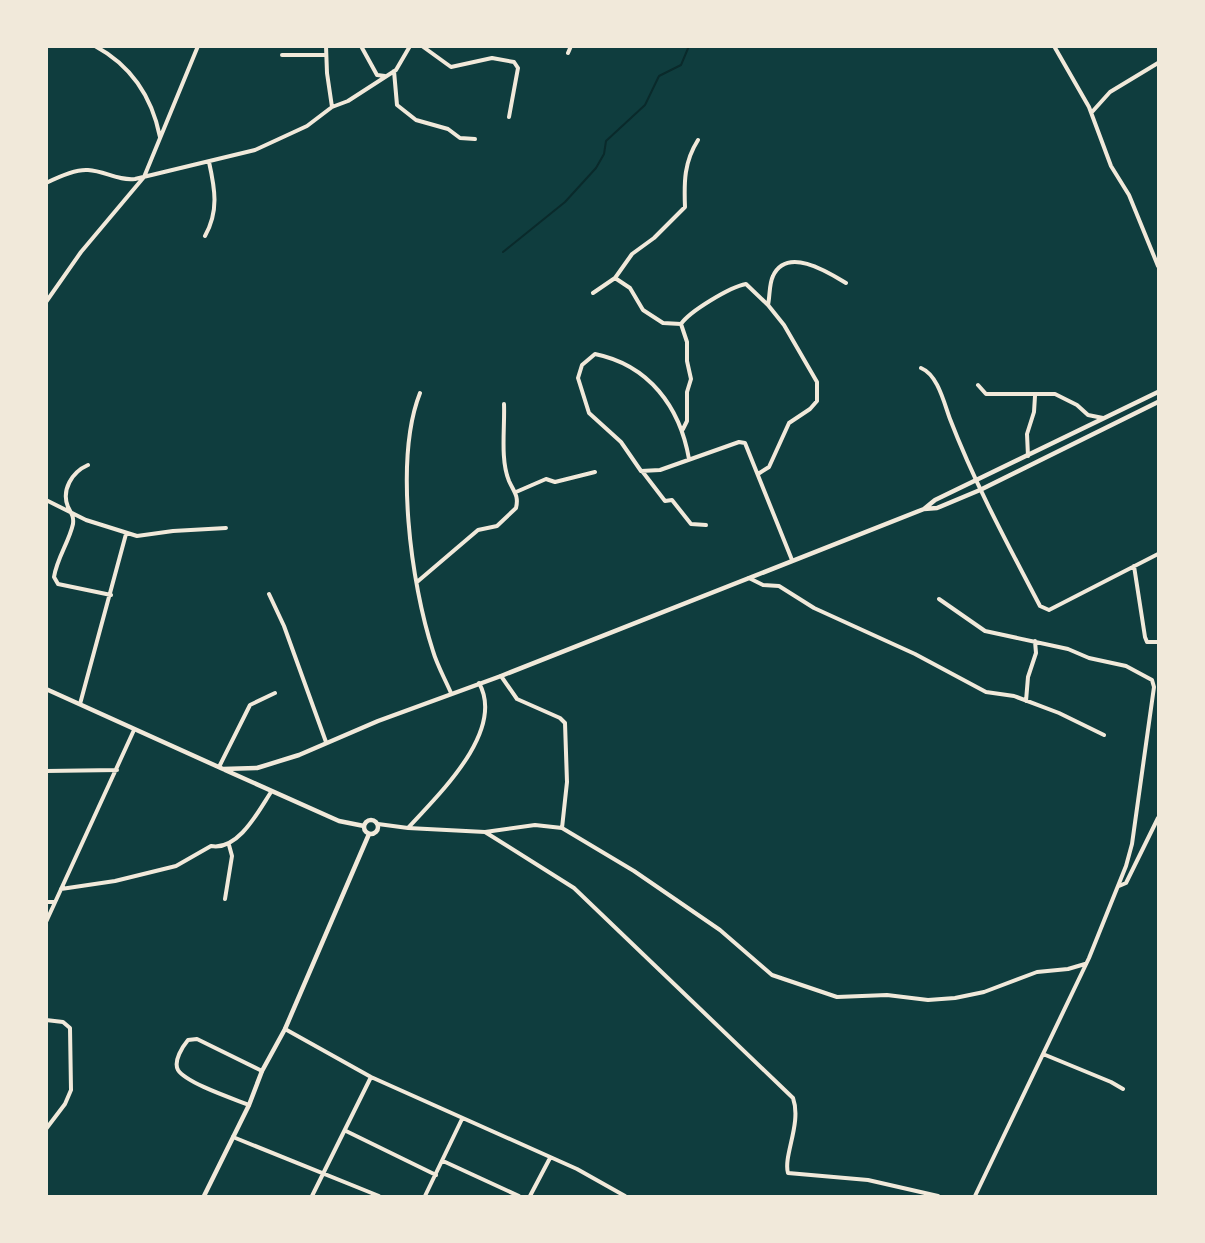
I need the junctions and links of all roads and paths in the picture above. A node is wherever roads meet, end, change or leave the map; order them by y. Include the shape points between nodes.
1 (95, 46) edge
2 (198, 46) edge
3 (326, 46) edge
4 (361, 46) edge
5 (410, 46) edge
6 (422, 46) edge
7 (571, 46) edge
8 (1054, 46) edge
9 (568, 53) dead end
10 (282, 55) dead end
11 (326, 55) junction
12 (1158, 63) edge
13 (398, 66) junction
14 (394, 70) junction
15 (332, 106) junction
16 (1091, 112) junction
17 (509, 117) dead end
18 (160, 138) junction
19 (476, 139) dead end
20 (698, 140) dead end
21 (209, 162) junction
22 (144, 177) junction
23 (46, 183) edge
24 (205, 236) dead end
25 (1158, 266) edge
26 (615, 278) junction
27 (846, 283) dead end
28 (593, 293) dead end
29 (46, 302) edge
30 (768, 305) junction
31 (681, 324) junction
32 (921, 368) dead end
33 (978, 385) dead end
34 (1158, 392) edge
35 (420, 393) dead end
36 (1035, 396) junction
37 (1158, 402) edge
38 (504, 404) dead end
39 (1107, 417) junction
40 (683, 430) junction
41 (1028, 456) junction
42 (689, 459) junction
43 (1015, 462) junction
44 (88, 465) dead end
45 (641, 471) junction
46 (1019, 471) junction
47 (595, 472) dead end
48 (758, 474) junction
49 (975, 481) junction
50 (980, 490) junction
51 (516, 492) junction
52 (46, 500) edge
53 (924, 509) junction
54 (73, 515) junction
55 (706, 525) dead end
56 (226, 528) dead end
57 (126, 534) junction
58 (1158, 554) edge
59 (792, 560) junction
60 (1134, 566) junction
61 (748, 578) junction
62 (417, 582) junction
63 (269, 594) dead end
64 (111, 596) junction
65 (939, 599) dead end
66 (1035, 641) junction
67 (1158, 642) edge
68 (501, 676) junction
69 (479, 683) junction
70 (46, 689) edge
71 (275, 693) dead end
72 (450, 693) junction
73 (1156, 697) edge
74 (1026, 701) junction
75 (80, 704) junction
76 (134, 730) junction
77 (1104, 735) dead end
78 (326, 741) junction
79 (221, 768) junction
80 (117, 770) junction
81 (46, 771) edge
82 (271, 792) junction
83 (1158, 818) edge
84 (378, 824) junction
85 (364, 826) junction
86 (408, 828) junction
87 (562, 828) junction
88 (485, 832) junction
89 (369, 834) junction
90 (229, 845) junction
91 (1118, 886) junction
92 (61, 890) junction
93 (225, 899) dead end
94 (46, 902) edge
95 (55, 902) junction
96 (46, 922) edge
97 (1086, 963) junction
98 (46, 1020) edge
99 (285, 1029) junction
100 (1043, 1054) junction
101 (262, 1071) junction
102 (371, 1077) junction
103 (1123, 1089) dead end
104 (249, 1105) junction
105 (462, 1119) junction
106 (46, 1129) edge
107 (346, 1131) junction
108 (232, 1137) junction
109 (550, 1158) junction
110 (442, 1161) junction
111 (323, 1172) junction
112 (436, 1175) junction
113 (204, 1197) edge
114 (312, 1197) edge
115 (379, 1197) edge
116 (425, 1197) edge
117 (519, 1197) edge
118 (530, 1197) edge
119 (625, 1197) edge
120 (938, 1197) edge
121 (975, 1197) edge

1 - 18 street via 123,64 142,88
2 - 18 street
3 - 11 street
4 - 13 street via 379,76
5 - 13 street
6 - 17 street via 451,67 492,58 514,62 518,68
7 - 9 street
8 - 16 street
10 - 11 street
11 - 15 street
12 - 16 street via 1110,92
13 - 14 street
14 - 15 street via 348,101
14 - 19 street via 397,105 416,120 448,129 460,138
15 - 21 street via 307,126 255,150
16 - 25 street via 1111,166 1129,195
18 - 22 street
20 - 26 street via 686,167 685,207 632,254
21 - 22 street
21 - 24 street via 216,197
22 - 23 street via 126,180 80,170
22 - 29 street via 81,252
26 - 28 street
26 - 31 street via 630,288 643,310 663,323
27 - 30 street via 809,264 781,266 772,276
30 - 31 street via 750,287 742,285
30 - 48 street via 788,330 815,377 818,390 817,401 810,409 789,423 770,467
31 - 40 street via 691,379
32 - 49 street via 930,374 941,394
33 - 36 street via 986,394
34 - 39 street
35 - 62 street via 412,418 408,454 410,535
36 - 39 street via 1040,392 1055,394 1088,415
36 - 41 street via 1027,434
37 - 46 street
38 - 51 street via 506,467
39 - 41 street
40 - 42 street
40 - 45 street via 659,390 628,364 595,354 582,365 578,378 589,413 621,442
41 - 43 street
42 - 45 street via 660,470
42 - 48 street via 745,443
43 - 46 street
43 - 49 street
44 - 54 street via 71,478 67,505
45 - 55 street via 665,501 672,500 692,524
46 - 50 street
47 - 51 street via 555,482 546,479
48 - 59 street
49 - 50 street
49 - 53 street via 934,500
50 - 53 street via 937,508
50 - 60 street via 1043,609
51 - 62 street via 514,512 497,526 478,530
52 - 54 street
53 - 59 street
54 - 57 street
54 - 64 street via 54,577 58,584
56 - 57 street
57 - 64 street
58 - 60 street
59 - 61 street
60 - 67 street via 1146,641
61 - 68 street
61 - 74 street via 763,585 779,586 814,608 986,692
62 - 72 street via 433,652
63 - 78 street
64 - 75 street
65 - 66 street via 986,631
66 - 73 street via 1131,668 1152,680
66 - 74 street
68 - 69 street
68 - 87 street via 517,699 565,723 567,782
69 - 72 street
69 - 86 street via 486,708 471,751 448,784
70 - 75 street
71 - 79 street via 250,705
72 - 78 street
73 - 91 street via 1132,844
74 - 77 street
75 - 76 street
76 - 79 street
76 - 80 street
78 - 79 street via 299,755 257,768
79 - 82 street
80 - 81 street
80 - 92 street
82 - 85 street via 339,821
82 - 90 street via 253,820
83 - 91 street via 1125,883
84 - 85 street via 370,820
84 - 86 street
84 - 89 street via 377,832
85 - 89 street
86 - 88 street
87 - 88 street via 535,825
87 - 97 street via 720,930 772,975 837,997 955,998 984,992 1037,972
88 - 120 street via 574,888 793,1098 794,1138 786,1166 788,1173 868,1180
89 - 99 street
90 - 92 street via 211,846 176,866
90 - 93 street via 232,856
91 - 97 street
92 - 95 street
94 - 95 street
95 - 96 street
97 - 100 street
98 - 106 street via 63,1022 70,1028 73,1082 65,1104
99 - 101 street
99 - 102 street
100 - 103 street
100 - 121 street
101 - 104 street
101 - 104 street via 197,1039 188,1040 176,1063 188,1078
102 - 105 street
102 - 107 street
104 - 108 street
105 - 109 street
105 - 110 street
107 - 111 street
107 - 112 street
108 - 111 street
108 - 113 street
109 - 118 street
109 - 119 street
110 - 112 street
110 - 117 street
111 - 114 street
111 - 115 street
112 - 116 street

